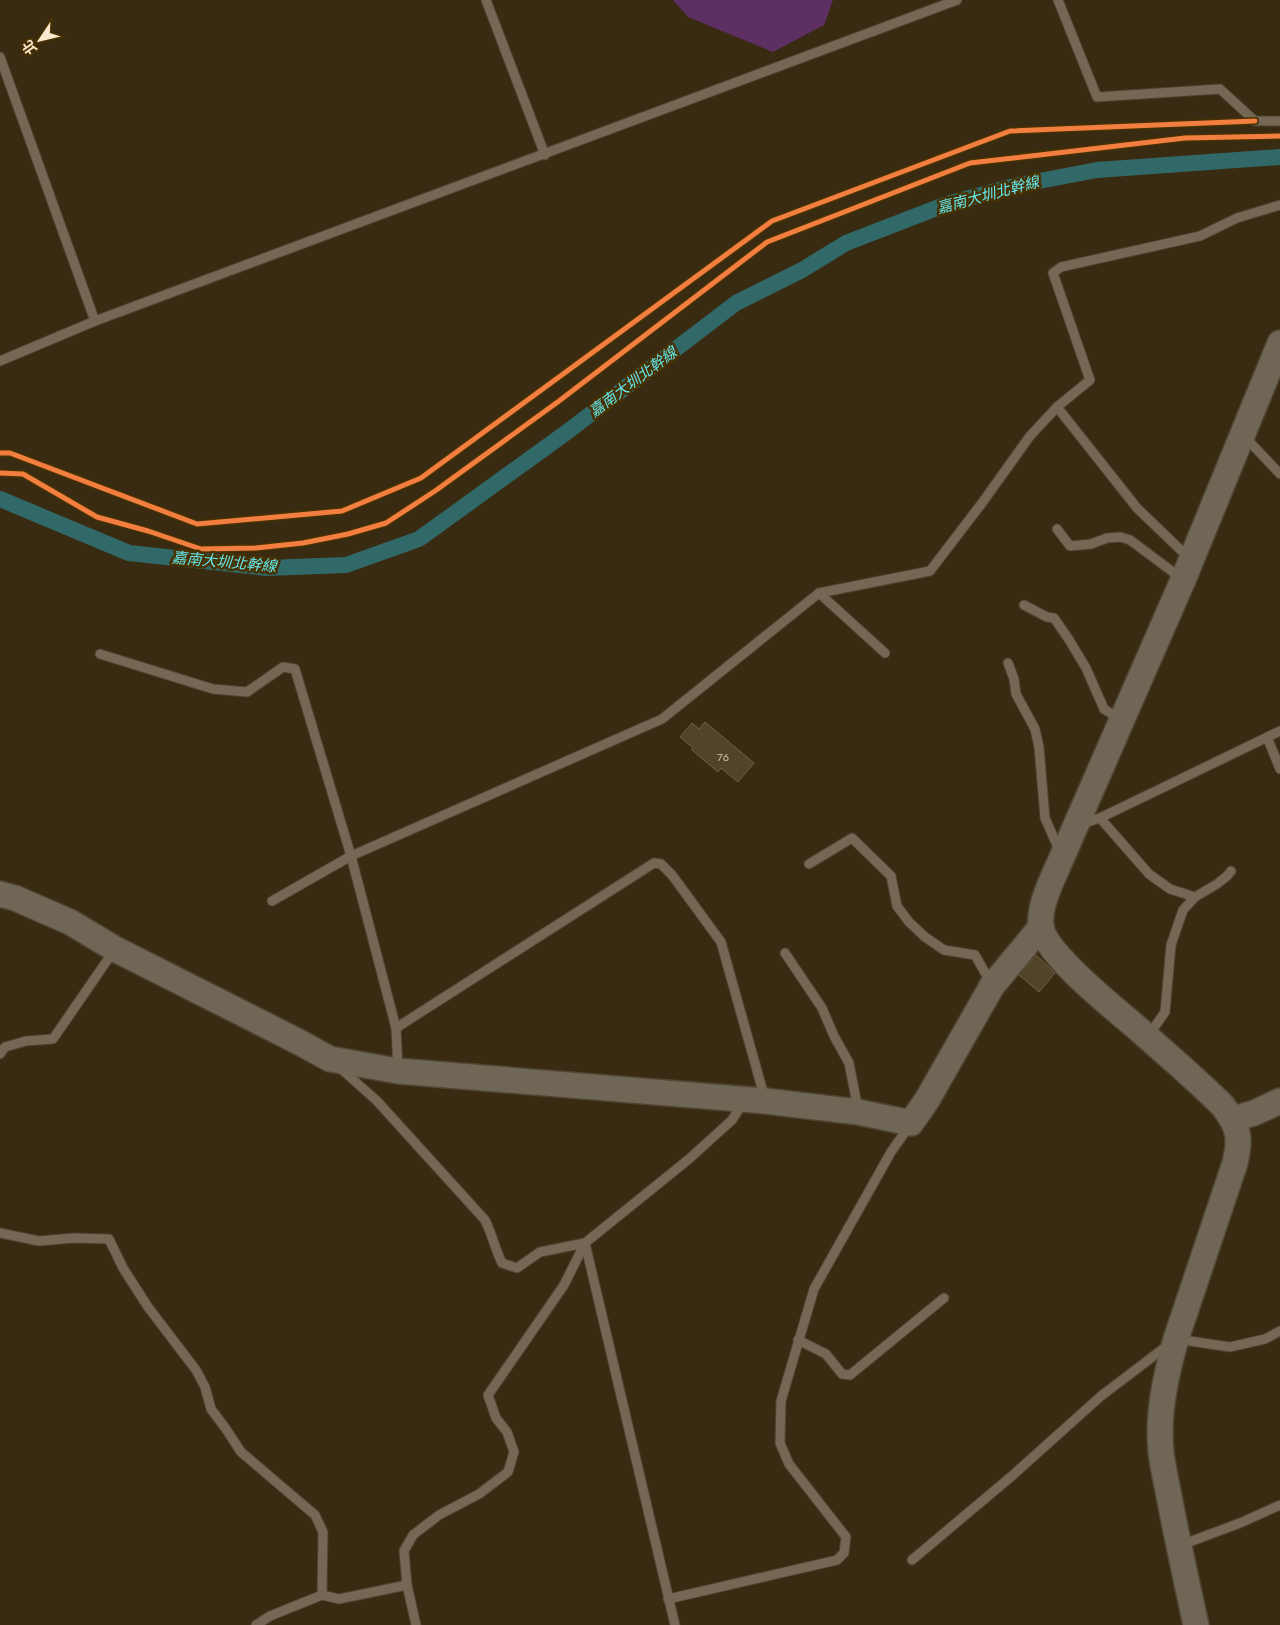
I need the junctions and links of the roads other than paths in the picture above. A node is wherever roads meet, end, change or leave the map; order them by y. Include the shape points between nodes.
1 (486, 0) edge
2 (957, 0) edge
3 (1058, 0) edge
4 (0, 57) edge
5 (1280, 121) edge
6 (545, 155) junction
7 (1280, 205) edge
8 (95, 321) junction
9 (1280, 343) edge
10 (0, 361) edge
11 (1057, 408) junction
12 (1243, 436) junction
13 (1280, 473) edge
14 (1057, 529) dead end
15 (1187, 570) junction
16 (819, 593) junction
17 (1024, 604) dead end
18 (885, 652) dead end
19 (100, 654) dead end
20 (1008, 663) dead end
21 (1122, 721) junction
22 (1280, 731) edge
23 (1267, 737) junction
24 (1280, 769) edge
25 (1088, 821) junction
26 (351, 856) junction
27 (1062, 857) junction
28 (810, 864) dead end
29 (1231, 871) dead end
30 (0, 894) edge
31 (1195, 897) junction
32 (272, 901) dead end
33 (1041, 927) junction
34 (115, 949) junction
35 (785, 953) dead end
36 (992, 986) junction
37 (396, 1028) junction
38 (1147, 1037) junction
39 (0, 1054) edge
40 (330, 1059) junction
41 (398, 1071) junction
42 (755, 1100) junction
43 (1280, 1101) edge
44 (858, 1112) junction
45 (1233, 1119) junction
46 (911, 1123) junction
47 (0, 1233) edge
48 (585, 1243) junction
49 (944, 1298) dead end
50 (1280, 1331) edge
51 (1176, 1339) junction
52 (798, 1340) junction
53 (1280, 1505) edge
54 (1179, 1546) junction
55 (912, 1560) dead end
56 (407, 1585) junction
57 (322, 1595) junction
58 (668, 1599) junction
59 (256, 1625) edge
60 (416, 1625) edge
61 (674, 1625) edge
62 (1196, 1625) edge

1 - 6 lane
2 - 6 lane
3 - 5 lane via 1097,97 1220,89 1255,120
4 - 8 lane
6 - 8 lane
7 - 11 lane via 1237,218 1200,236 1060,267 1053,273 1090,380
8 - 10 lane
9 - 12 street
11 - 15 lane
11 - 16 lane via 1030,436 930,571
12 - 13 lane
12 - 15 street
14 - 15 lane via 1070,546 1120,537
15 - 21 street
16 - 18 lane
16 - 26 lane via 662,719
17 - 21 lane via 1054,618 1086,668 1104,709
19 - 26 lane via 213,689 247,692 283,667 295,668
20 - 27 lane via 1016,694 1035,729 1044,818
21 - 25 street
22 - 23 lane
23 - 24 lane
23 - 25 lane
25 - 27 street
25 - 31 lane via 1170,889
26 - 32 lane
26 - 37 lane
27 - 33 street via 1046,897
28 - 36 lane via 852,838 891,876 897,906 909,922 944,950 975,955
29 - 31 lane
30 - 34 street via 70,922
31 - 38 lane via 1183,910 1171,945 1165,1012
33 - 36 street
33 - 38 street via 1070,969
34 - 39 lane via 53,1039 26,1041 5,1047
34 - 40 street
35 - 44 lane via 822,1008 849,1063
36 - 46 street
37 - 41 lane
37 - 42 lane via 654,863 661,864 721,942
38 - 45 street via 1210,1093
40 - 41 street
40 - 48 lane via 377,1101 484,1220 502,1263 517,1268 540,1252
41 - 42 street
42 - 44 street
42 - 48 lane via 689,1159
43 - 45 street
44 - 46 street
45 - 51 street via 1238,1134 1236,1164
46 - 52 lane via 891,1152 814,1289
47 - 57 lane via 39,1241 109,1240 148,1307 196,1370 211,1409 241,1452 315,1515 324,1532
48 - 56 lane via 564,1285 488,1395 514,1452 508,1472 479,1494 439,1514 413,1535 404,1551
48 - 58 lane
49 - 52 lane via 850,1375 842,1374 826,1354
50 - 51 lane via 1265,1339 1230,1347
51 - 54 street via 1165,1386 1161,1452
51 - 55 lane via 1101,1396
52 - 58 lane via 781,1401 780,1443 789,1464 846,1536 844,1553 836,1560
53 - 54 lane
54 - 62 street
56 - 57 lane via 339,1598
56 - 60 lane
57 - 59 lane
58 - 61 lane

